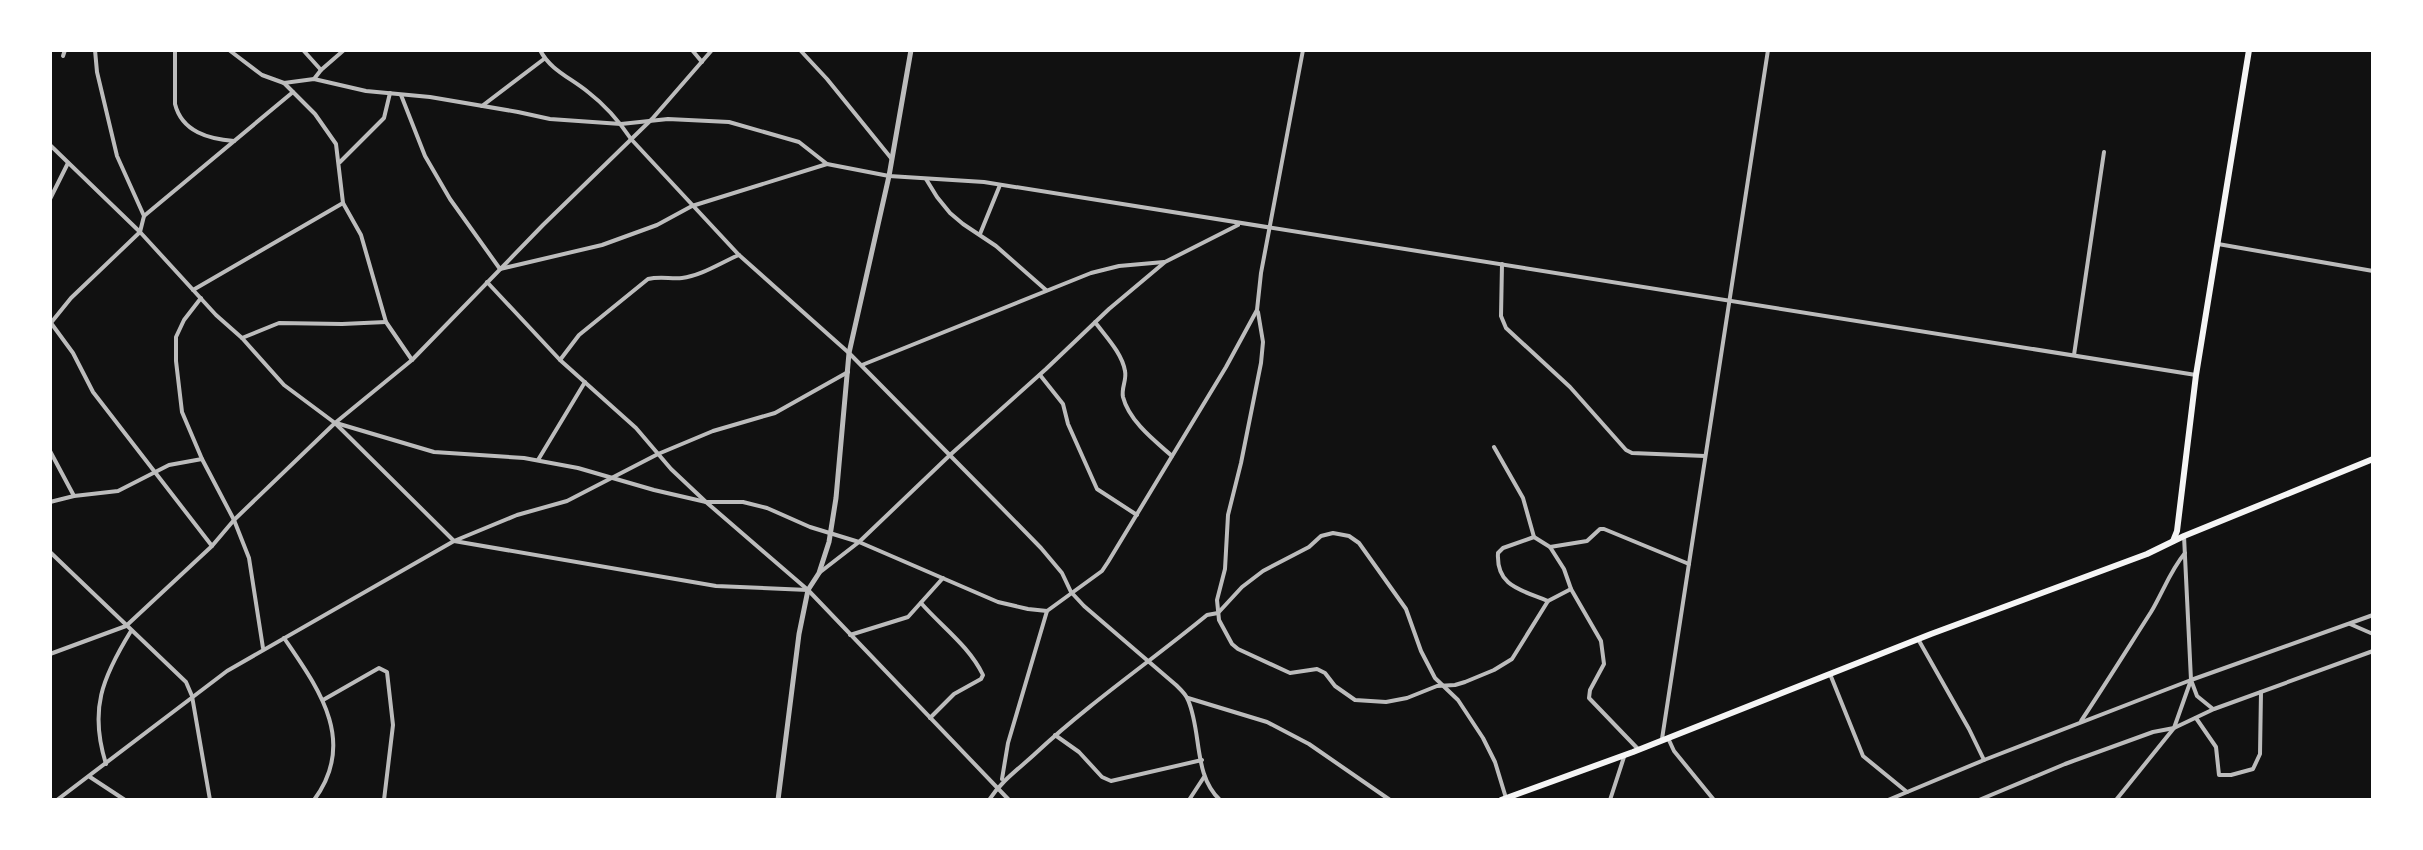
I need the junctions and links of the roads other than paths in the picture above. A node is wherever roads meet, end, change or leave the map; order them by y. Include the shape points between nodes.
1 (95, 50) edge
2 (175, 50) edge
3 (229, 50) edge
4 (303, 50) edge
5 (344, 50) edge
6 (692, 50) edge
7 (712, 50) edge
8 (800, 50) edge
9 (911, 50) edge
10 (1303, 50) edge
11 (1768, 50) edge
12 (2249, 50) edge
13 (542, 51) edge
14 (545, 59) junction
15 (702, 62) junction
16 (321, 70) junction
17 (314, 79) junction
18 (284, 83) junction
19 (293, 92) junction
20 (390, 93) junction
21 (401, 94) junction
22 (482, 106) junction
23 (652, 119) junction
24 (621, 124) junction
25 (631, 139) junction
26 (234, 141) junction
27 (50, 145) edge
28 (2104, 152) dead end
29 (891, 158) junction
30 (340, 162) junction
31 (68, 163) junction
32 (827, 164) junction
33 (889, 176) junction
34 (926, 178) junction
35 (1000, 184) junction
36 (50, 199) edge
37 (343, 203) junction
38 (692, 206) junction
39 (144, 216) junction
40 (1240, 224) junction
41 (1270, 229) junction
42 (140, 232) junction
43 (980, 234) junction
44 (2218, 244) junction
45 (739, 255) junction
46 (1165, 262) junction
47 (1502, 264) junction
48 (500, 269) junction
49 (2373, 271) edge
50 (487, 282) junction
51 (193, 290) junction
52 (1046, 290) junction
53 (201, 298) junction
54 (1729, 300) junction
55 (1257, 310) junction
56 (386, 322) junction
57 (1095, 322) junction
58 (51, 324) edge
59 (242, 338) junction
60 (849, 353) junction
61 (2074, 355) junction
62 (412, 360) junction
63 (560, 360) junction
64 (862, 365) junction
65 (848, 372) junction
66 (1040, 375) junction
67 (2196, 375) junction
68 (585, 382) junction
69 (335, 423) junction
70 (1494, 447) dead end
71 (50, 451) edge
72 (658, 454) junction
73 (950, 455) junction
74 (1705, 456) junction
75 (1172, 457) junction
76 (202, 459) junction
77 (2373, 459) edge
78 (538, 460) junction
79 (154, 473) junction
80 (613, 478) junction
81 (74, 496) junction
82 (50, 502) edge
83 (706, 502) junction
84 (1137, 515) junction
85 (234, 520) junction
86 (830, 534) junction
87 (2184, 536) junction
88 (1534, 537) junction
89 (454, 541) junction
90 (2173, 541) junction
91 (859, 542) junction
92 (212, 546) junction
93 (1550, 547) junction
94 (50, 552) edge
95 (2185, 553) junction
96 (1689, 564) junction
97 (819, 573) junction
98 (943, 578) junction
99 (1571, 589) junction
100 (808, 590) junction
101 (1071, 592) junction
102 (1548, 601) junction
103 (921, 603) junction
104 (1047, 611) junction
105 (1218, 613) junction
106 (2373, 615) edge
107 (2350, 624) junction
108 (126, 626) junction
109 (131, 630) junction
110 (2373, 634) edge
111 (850, 635) junction
112 (284, 638) junction
113 (1918, 639) junction
114 (264, 649) junction
115 (2373, 651) edge
116 (50, 654) edge
117 (1151, 661) junction
118 (1830, 674) junction
119 (2191, 680) junction
120 (1444, 685) junction
121 (2261, 692) junction
122 (192, 696) junction
123 (1188, 698) junction
124 (323, 700) junction
125 (2214, 709) junction
126 (930, 718) junction
127 (2196, 718) junction
128 (2079, 723) junction
129 (2174, 728) junction
130 (1055, 735) junction
131 (1665, 739) junction
132 (1638, 749) junction
133 (1625, 755) junction
134 (1202, 760) junction
135 (1984, 760) junction
136 (106, 764) junction
137 (90, 777) junction
138 (1204, 777) junction
139 (1001, 782) junction
140 (997, 788) junction
141 (1907, 792) junction
142 (1503, 799) edge
143 (57, 800) edge
144 (125, 800) edge
145 (210, 800) edge
146 (314, 800) edge
147 (384, 800) edge
148 (778, 800) edge
149 (989, 800) edge
150 (1009, 800) edge
151 (1189, 800) edge
152 (1220, 800) edge
153 (1390, 800) edge
154 (1610, 800) edge
155 (1714, 800) edge
156 (1888, 800) edge
157 (1979, 800) edge
158 (2116, 800) edge

1 - 39 street via 117,156
2 - 26 street via 177,112 198,133
3 - 18 street via 262,75
4 - 16 street
5 - 16 street
6 - 15 street
7 - 15 street
8 - 29 street
9 - 29 street
10 - 41 street
11 - 54 street
12 - 44 main road
13 - 14 street
14 - 22 street
14 - 24 street
15 - 23 street
16 - 17 street
17 - 18 street
17 - 20 street
18 - 19 street
19 - 26 street
19 - 30 street via 326,127
20 - 21 street
20 - 30 street via 384,118
21 - 22 street
21 - 48 street via 425,156
22 - 24 street via 550,119
23 - 24 street
23 - 25 street
23 - 32 street via 729,122 799,142
24 - 25 street
25 - 38 street
25 - 48 street
26 - 39 street
27 - 31 street
28 - 61 street
29 - 33 street
30 - 37 street
31 - 36 street
31 - 42 street
32 - 33 street
32 - 38 street
33 - 34 street
33 - 60 street
34 - 35 street
34 - 43 street via 950,213
35 - 40 street
35 - 43 street
37 - 51 street
37 - 56 street via 361,235
38 - 45 street
38 - 48 street via 602,245
39 - 42 street
40 - 41 street
40 - 46 street
41 - 47 street
41 - 55 street
42 - 51 street
42 - 58 street
43 - 52 street
44 - 49 street
44 - 67 main road
45 - 60 street
45 - 63 street via 682,278 648,279 579,335
46 - 52 street via 1119,266
46 - 57 street
47 - 54 street
47 - 74 street via 1501,316 1506,328 1570,387 1626,450
48 - 50 street
50 - 62 street
50 - 63 street
51 - 53 street
52 - 64 street
53 - 59 street
53 - 76 street via 176,337 176,361 182,412
54 - 61 street
54 - 74 street
55 - 75 street
55 - 105 street via 1261,363 1228,515
56 - 59 street via 279,323
56 - 62 street
57 - 66 street
57 - 75 street via 1125,370 1123,397 1129,409
58 - 79 street via 93,392
59 - 69 street via 284,385
60 - 64 street
60 - 65 street
61 - 67 street
62 - 69 street
63 - 68 street
64 - 73 street
65 - 72 street via 775,413
65 - 86 street
66 - 73 street
66 - 84 street via 1063,404 1097,489
67 - 90 main road
68 - 72 street
68 - 78 street
69 - 78 street via 434,452
69 - 85 street
69 - 89 street
70 - 88 street via 1523,498
71 - 81 street
72 - 80 street
72 - 83 street
73 - 91 street
73 - 101 street via 1041,548
74 - 96 street
75 - 84 street
76 - 79 street
76 - 85 street
77 - 87 main road
78 - 80 street
79 - 81 street via 118,491
79 - 92 street
80 - 83 street
80 - 89 street via 567,501
81 - 82 street
83 - 86 street via 767,508
83 - 100 street
84 - 101 street via 1102,571
85 - 92 street
85 - 114 street via 249,558
86 - 91 street
86 - 97 street
87 - 90 main road
87 - 95 street
88 - 93 street
88 - 102 street via 1503,548 1498,563 1511,586
89 - 100 street via 716,586
89 - 112 street
90 - 113 main road
91 - 97 street
91 - 98 street
92 - 108 street
93 - 96 street via 1581,543 1604,529
93 - 99 street
94 - 108 street
95 - 119 street
95 - 128 street
96 - 131 street
97 - 100 street
98 - 103 street
98 - 104 street via 998,602
99 - 102 street
99 - 132 street via 1599,634 1603,651 1604,664 1589,698
100 - 111 street
100 - 148 street
101 - 104 street
101 - 117 street
102 - 120 street via 1512,659 1465,682
103 - 111 street via 908,617
103 - 126 street via 964,645 983,675
104 - 139 street
105 - 117 street via 1207,615
105 - 120 street via 1238,649 1290,673 1317,669 1355,700 1386,702
105 - 120 street via 1263,571 1321,536 1349,536 1371,556 1406,609 1427,664
106 - 107 street
107 - 110 street
107 - 119 street
108 - 109 street
108 - 116 street
109 - 122 street via 186,682
109 - 136 street via 100,698 98,740
111 - 126 street
112 - 114 street
112 - 124 street
113 - 118 main road
113 - 135 street
114 - 122 street
115 - 121 street
117 - 123 street
117 - 130 street
118 - 131 main road
118 - 141 street via 1863,756
119 - 125 street via 2197,696
119 - 128 street
119 - 129 street
120 - 142 street via 1483,738
121 - 125 street
121 - 127 street via 2260,754 2253,769 2219,775 2216,747
122 - 136 street
122 - 145 street
123 - 134 street
123 - 153 street via 1267,722
124 - 146 street via 334,751
124 - 147 street via 379,668 387,672 393,725
125 - 127 street
126 - 140 street
127 - 129 street
128 - 135 street
129 - 157 street
129 - 158 street
130 - 134 street via 1111,781
130 - 139 street
131 - 132 main road
131 - 155 street
132 - 133 main road
133 - 142 main road
133 - 154 street
134 - 138 street
135 - 141 street
136 - 137 street
137 - 143 street
137 - 144 street
138 - 151 street
138 - 152 street
139 - 140 street
140 - 149 street
140 - 150 street
141 - 156 street

